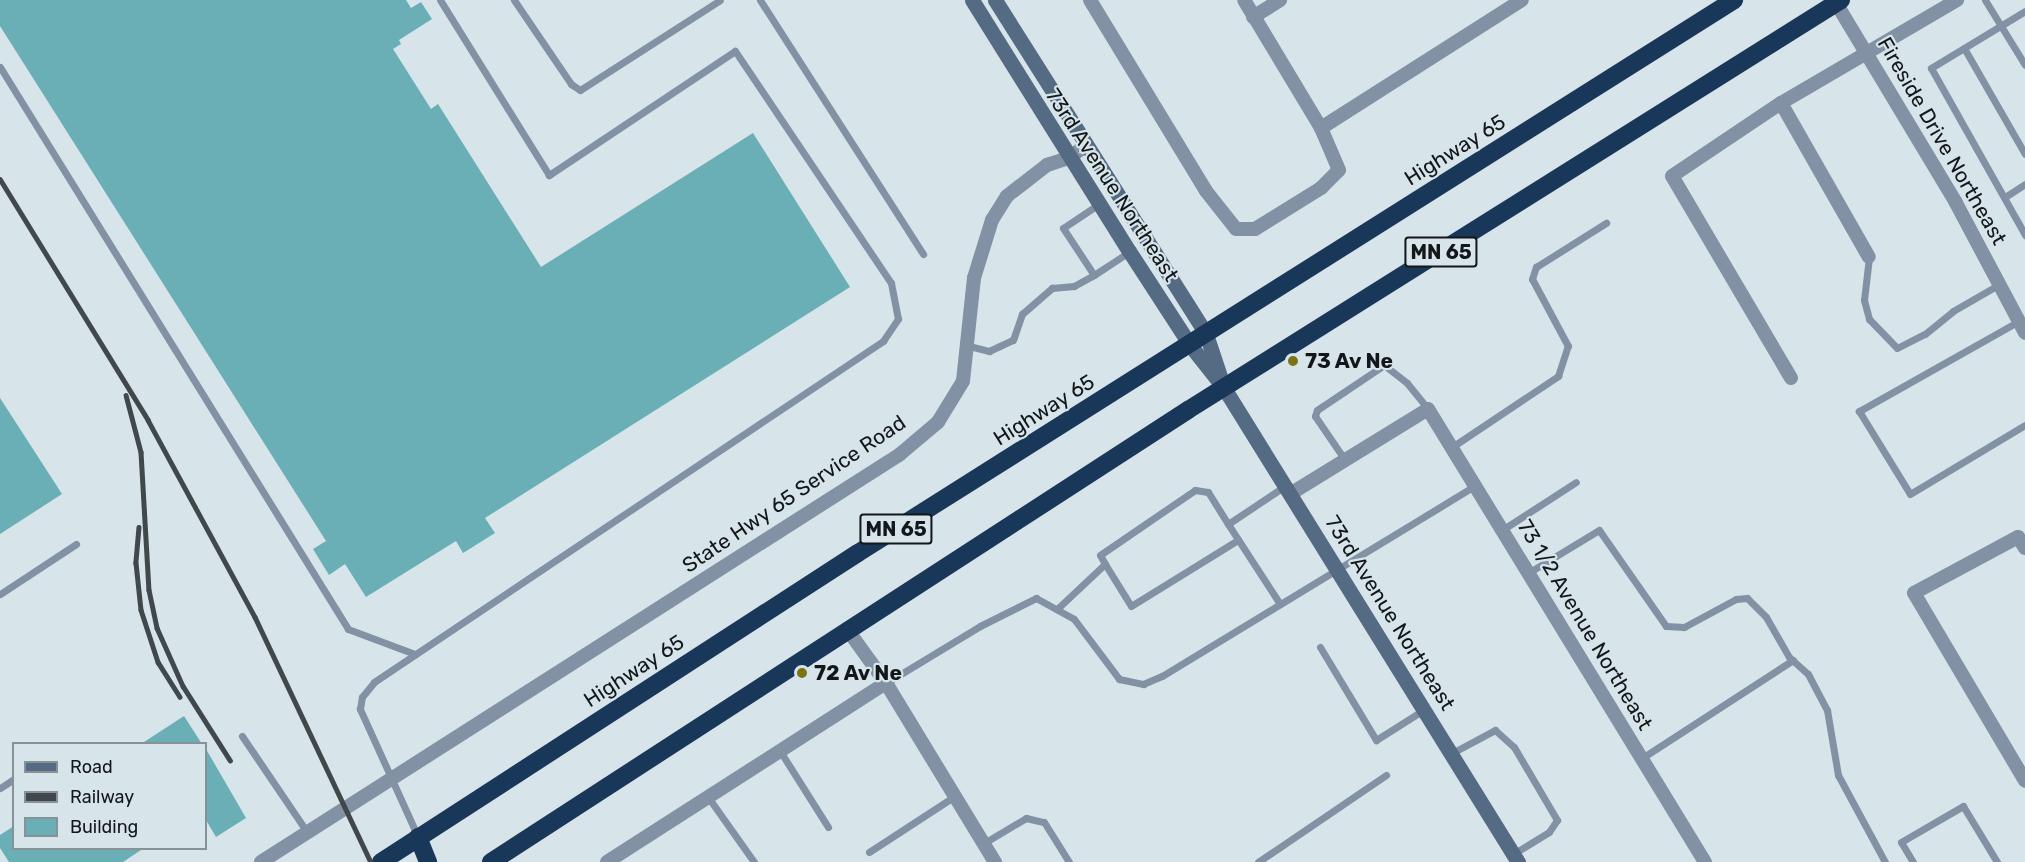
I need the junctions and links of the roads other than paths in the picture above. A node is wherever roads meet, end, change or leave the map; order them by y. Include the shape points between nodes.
1 (440, 0) edge
2 (514, 0) edge
3 (720, 0) edge
4 (760, 0) edge
5 (972, 0) edge
6 (995, 0) edge
7 (1090, 0) edge
8 (1244, 0) edge
9 (1280, 0) edge
10 (1522, 0) edge
11 (1734, 0) edge
12 (1958, 0) edge
13 (1985, 0) edge
14 (1839, 2) edge
15 (2025, 11) edge
16 (1253, 17) junction
17 (2000, 25) junction
18 (1964, 48) junction
19 (1869, 54) junction
20 (2025, 65) edge
21 (0, 67) edge
22 (1781, 103) junction
23 (1321, 128) junction
24 (1085, 146) junction
25 (2025, 154) edge
26 (1068, 158) junction
27 (2025, 184) edge
28 (2005, 197) junction
29 (1099, 204) junction
30 (1605, 223) dead end
31 (2025, 235) edge
32 (1129, 251) junction
33 (923, 254) dead end
34 (1869, 257) joint
35 (1094, 275) junction
36 (2000, 284) junction
37 (2022, 327) edge
38 (1206, 334) junction
39 (1190, 345) junction
40 (969, 346) junction
41 (1791, 378) dead end
42 (1224, 388) junction
43 (1428, 409) junction
44 (2025, 424) edge
45 (1452, 447) junction
46 (1345, 460) junction
47 (1576, 482) dead end
48 (1475, 486) junction
49 (1288, 490) junction
50 (1228, 524) junction
51 (1502, 530) junction
52 (1238, 540) junction
53 (2022, 543) edge
54 (76, 544) dead end
55 (1105, 564) junction
56 (1338, 569) junction
57 (1528, 573) junction
58 (0, 594) edge
59 (1280, 604) junction
60 (1057, 609) junction
61 (847, 629) junction
62 (1320, 647) dead end
63 (415, 654) junction
64 (1793, 660) junction
65 (886, 683) junction
66 (1425, 709) junction
67 (242, 736) dead end
68 (780, 751) junction
69 (1452, 753) junction
70 (1642, 758) junction
71 (1386, 775) dead end
72 (390, 780) junction
73 (2025, 781) edge
74 (955, 796) junction
75 (708, 798) junction
76 (828, 827) dead end
77 (307, 832) junction
78 (418, 837) junction
79 (984, 843) junction
80 (869, 852) dead end
81 (1516, 858) edge
82 (261, 862) edge
83 (381, 862) edge
84 (428, 862) edge
85 (491, 862) edge
86 (607, 862) edge
87 (754, 862) edge
88 (995, 862) edge
89 (1069, 862) edge
90 (1258, 862) edge
91 (1705, 862) edge
92 (1886, 862) edge
93 (1912, 862) edge
94 (1997, 862) edge

1 - 63 lane via 549,175 735,51 891,283 898,319 883,341
2 - 3 lane via 571,84 580,90
4 - 33 lane
5 - 26 street, 73rd Avenue Northeast
6 - 24 street, 73rd Avenue Northeast
7 - 23 street via 1206,191 1236,230 1255,229 1321,188 1338,170
8 - 16 street
9 - 16 street
10 - 23 street
11 - 38 highway, Highway 65 / MN 65
12 - 19 street
13 - 17 lane
14 - 19 street, Fireside Drive Northeast
14 - 42 highway, MN 65
15 - 17 lane
16 - 23 street
17 - 18 lane
17 - 20 lane
18 - 25 lane
18 - 28 lane via 1931,68
19 - 22 street
19 - 36 street, Fireside Drive Northeast
21 - 63 lane via 348,629
22 - 34 street
22 - 41 street via 1672,176
24 - 26 street, State Hwy 65 Service Road
24 - 38 street, 73rd Avenue Northeast
26 - 29 street, 73rd Avenue Northeast
26 - 40 street, State Hwy 65 Service Road via 1047,165 1007,196 992,220 974,278
27 - 28 lane
28 - 31 lane
29 - 32 street, 73rd Avenue Northeast
29 - 35 lane via 1063,228
30 - 45 lane via 1536,267 1532,279 1568,346 1558,376
32 - 35 lane
32 - 39 street, 73rd Avenue Northeast
34 - 36 lane via 1864,300 1869,319 1897,348
35 - 40 lane via 1074,286 1052,288 1022,314 1013,340 989,351
36 - 37 street, Fireside Drive Northeast
37 - 44 lane via 1859,411 1910,494
38 - 39 highway, Highway 65 / MN 65
38 - 42 street, 73rd Avenue Northeast
39 - 42 street, 73rd Avenue Northeast
39 - 78 highway, Highway 65 / MN 65
40 - 72 street, State Hwy 65 Service Road via 963,381 938,422 899,455
42 - 49 street, 73rd Avenue Northeast
42 - 61 highway, MN 65
43 - 45 street, 73 1/2 Avenue Northeast
43 - 46 street
43 - 46 lane via 1407,383 1384,365 1317,410 1315,416
45 - 48 street, 73 1/2 Avenue Northeast
46 - 49 street
47 - 51 lane
48 - 51 street, 73 1/2 Avenue Northeast
48 - 56 lane
49 - 50 lane
49 - 56 street, 73rd Avenue Northeast
50 - 52 lane
50 - 55 lane via 1208,492 1195,490 1100,555
51 - 57 street, 73 1/2 Avenue Northeast
52 - 55 lane via 1131,606
52 - 59 lane
53 - 73 street via 1914,593
54 - 58 lane
55 - 60 lane
56 - 59 lane
56 - 66 street, 73rd Avenue Northeast
57 - 64 lane via 1599,530 1666,626 1684,627 1736,599 1748,598 1766,616
57 - 70 street, 73 1/2 Avenue Northeast
59 - 60 lane via 1143,684 1119,679 1074,619
60 - 65 lane via 1036,598 980,626
61 - 65 street
61 - 85 highway, MN 65
62 - 66 lane via 1376,740
63 - 72 lane via 374,682 362,697 360,709
64 - 70 lane
64 - 92 lane via 1808,674 1827,710 1838,775
65 - 68 street
65 - 74 street
66 - 69 street, 73rd Avenue Northeast
67 - 77 lane
68 - 75 street
68 - 76 lane
69 - 81 street, 73rd Avenue Northeast
69 - 81 lane via 1495,730 1514,747 1557,820 1549,832
70 - 91 street, 73 1/2 Avenue Northeast
71 - 90 lane
72 - 77 street, State Hwy 65 Service Road
72 - 78 lane
74 - 79 street
74 - 80 lane
75 - 86 street
75 - 87 lane
77 - 82 street, State Hwy 65 Service Road
78 - 83 highway, Highway 65 / MN 65
78 - 84 highway
79 - 88 street
79 - 89 lane via 1026,818 1044,822
93 - 94 lane via 1901,842 1963,806

